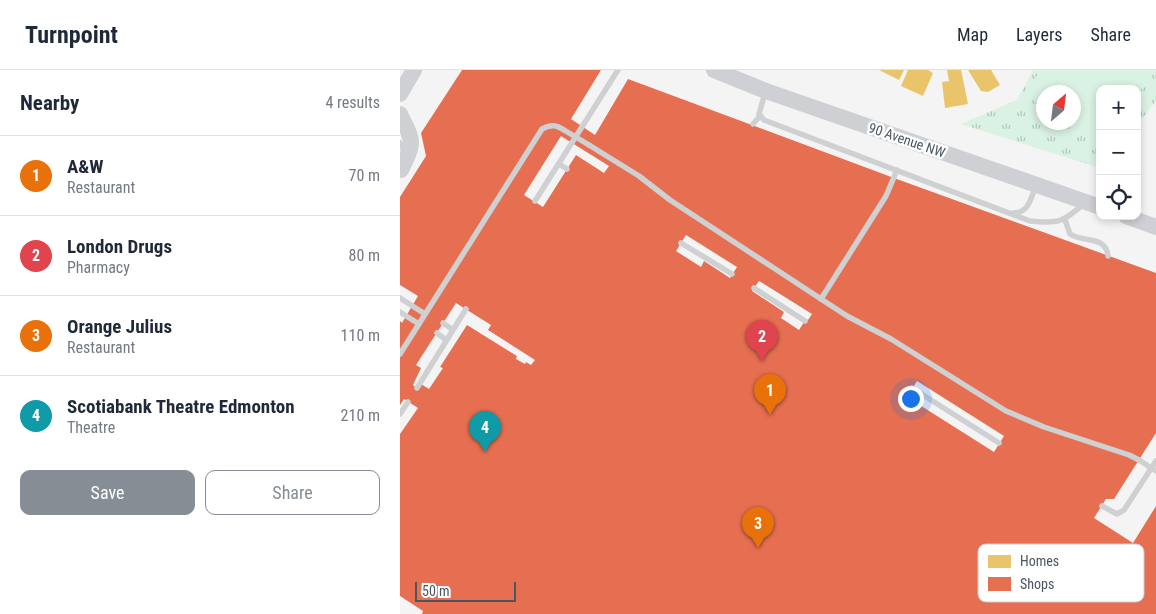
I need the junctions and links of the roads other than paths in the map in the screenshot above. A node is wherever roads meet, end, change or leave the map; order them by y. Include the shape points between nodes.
1 (414, 70) edge
2 (618, 70) edge
3 (714, 70) edge
4 (766, 90) junction
5 (400, 94) edge
6 (400, 114) edge
7 (760, 116) junction
8 (770, 123) junction
9 (753, 124) dead end
10 (765, 129) dead end
11 (400, 143) edge
12 (559, 164) junction
13 (567, 169) dead end
14 (897, 170) junction
15 (400, 171) edge
16 (1036, 185) junction
17 (535, 201) dead end
18 (1093, 205) edge
19 (1012, 213) junction
20 (1065, 220) junction
21 (1137, 220) edge
22 (1156, 227) edge
23 (681, 243) dead end
24 (1108, 256) dead end
25 (732, 274) dead end
26 (754, 288) dead end
27 (400, 298) edge
28 (821, 299) junction
29 (466, 309) dead end
30 (400, 312) edge
31 (425, 314) junction
32 (805, 321) dead end
33 (443, 323) dead end
34 (419, 324) junction
35 (453, 330) junction
36 (437, 334) dead end
37 (446, 340) junction
38 (400, 354) edge
39 (417, 388) dead end
40 (912, 388) dead end
41 (408, 402) dead end
42 (400, 414) edge
43 (999, 443) dead end
44 (1156, 461) edge
45 (1156, 471) edge
46 (1102, 506) dead end

1 - 5 street
2 - 12 lane
3 - 4 street, 90 Avenue NW
4 - 7 lane
4 - 16 street, 90 Avenue NW
6 - 15 street via 412,139 411,150
7 - 8 lane
7 - 9 lane
8 - 10 lane
8 - 14 lane
11 - 15 lane via 404,157
12 - 13 lane
12 - 17 lane
14 - 19 lane
14 - 28 lane via 886,196
16 - 18 street, 90 Avenue NW
16 - 19 lane via 1025,210
18 - 20 lane
19 - 20 lane via 1030,221
20 - 24 lane via 1070,234 1102,244 1108,250
21 - 22 street
23 - 25 lane
26 - 32 lane
27 - 31 lane
28 - 31 lane, bridge via 670,200 639,176 564,130 550,125 542,129
28 - 45 lane, bridge via 1006,411 1129,455
29 - 35 lane
30 - 34 lane
31 - 34 lane
33 - 35 lane
34 - 38 lane
35 - 37 lane
36 - 37 lane
37 - 39 lane
40 - 43 lane
41 - 42 lane
44 - 46 lane via 1124,510 1116,514

